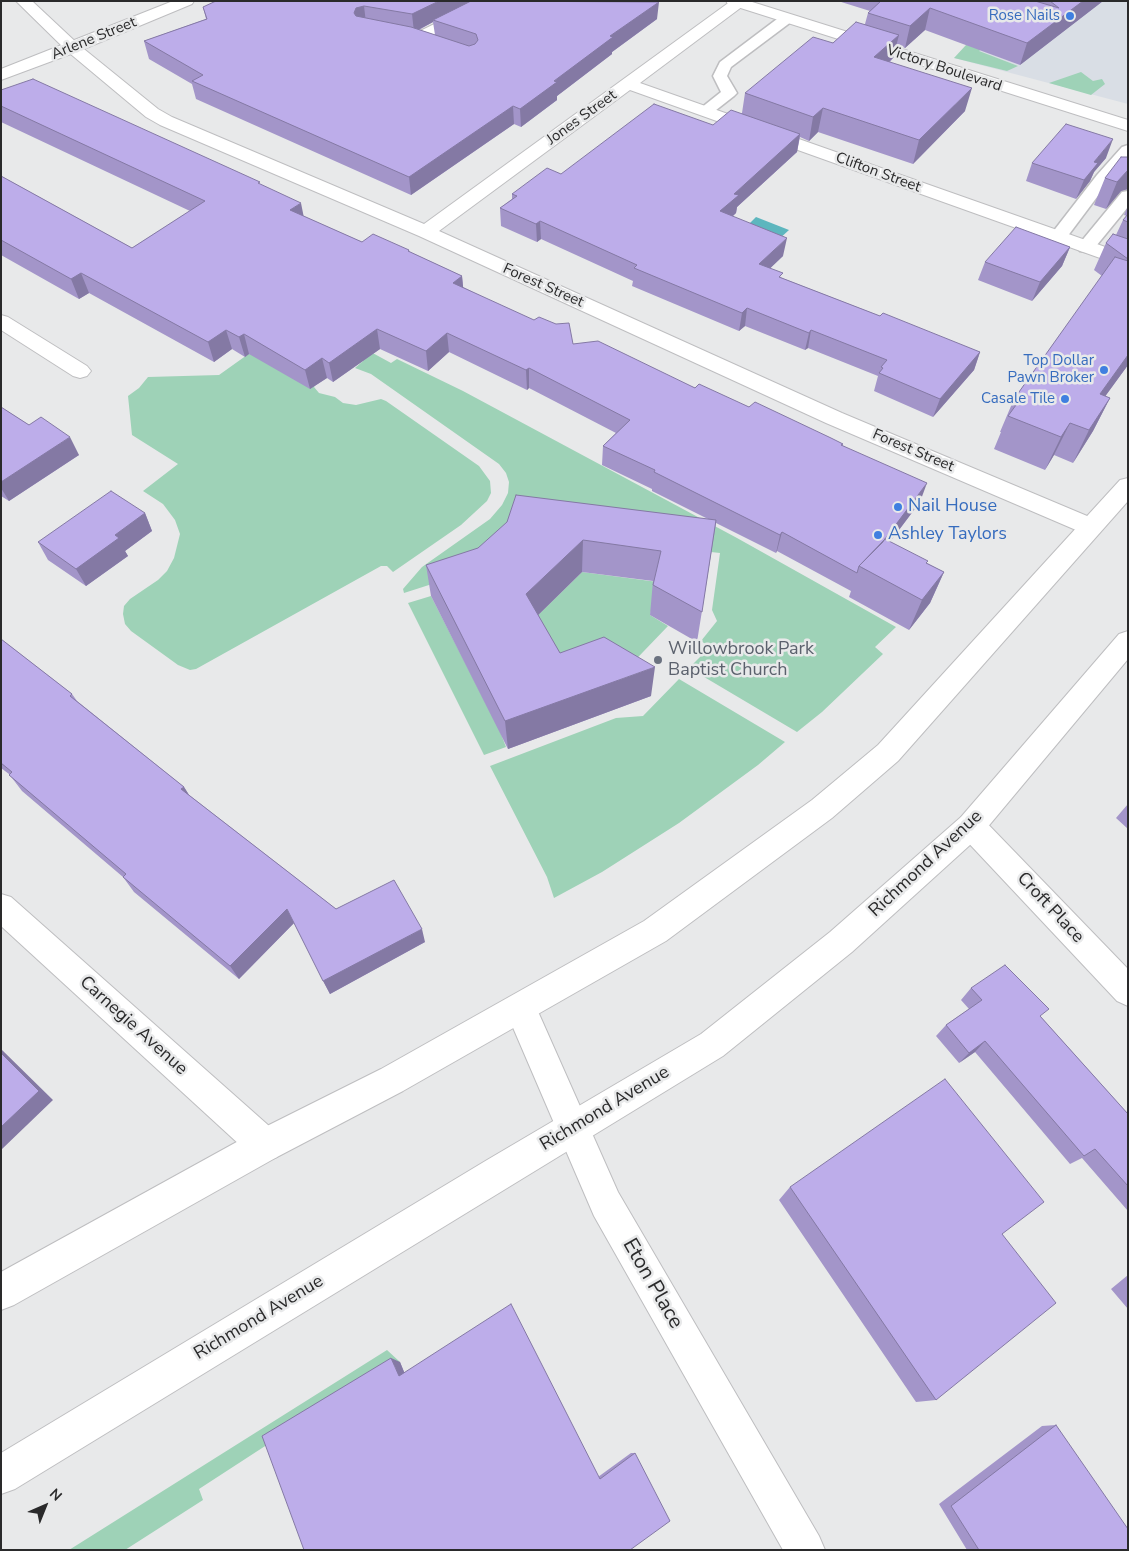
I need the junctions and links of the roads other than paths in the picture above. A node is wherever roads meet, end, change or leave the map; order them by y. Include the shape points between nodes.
1 (23, 1) edge
2 (187, 1) edge
3 (493, 1) edge
4 (735, 2) edge
5 (786, 19) junction
6 (399, 36) edge
7 (416, 39) junction
8 (434, 45) edge
9 (73, 48) junction
10 (1, 75) edge
11 (628, 84) junction
12 (706, 111) junction
13 (1128, 126) edge
14 (1128, 150) edge
15 (1128, 196) edge
16 (426, 232) junction
17 (1058, 237) junction
18 (1086, 247) junction
19 (1128, 262) edge
20 (1, 321) edge
21 (80, 371) dead end
22 (1128, 486) edge
23 (1091, 528) junction
24 (1128, 641) edge
25 (971, 826) junction
26 (1, 907) edge
27 (1128, 991) edge
28 (521, 1008) junction
29 (572, 1129) junction
30 (265, 1145) junction
31 (1, 1292) edge
32 (1, 1475) edge
33 (805, 1550) edge

1 - 9 street, Forest Street
2 - 9 street, Arlene Street
3 - 7 street
4 - 5 street, Victory Boulevard
4 - 11 street, Jones Street
5 - 12 lane via 724,65 720,76 729,93
5 - 13 street, Victory Boulevard
6 - 7 street
7 - 8 street
9 - 10 street, Arlene Street
9 - 16 street, Forest Street via 166,121
11 - 12 street, Clifton Street
11 - 16 street, Jones Street
12 - 17 street, Clifton Street
14 - 17 lane
15 - 18 lane
16 - 23 street, Forest Street via 834,418
17 - 18 street, Clifton Street
18 - 19 street, Clifton Street
20 - 21 street
22 - 23 street
23 - 28 street via 888,753 822,809 655,931
24 - 25 street, Richmond Avenue
25 - 27 street, Croft Place
25 - 29 street, Richmond Avenue via 841,942 712,1045
26 - 30 street, Carnegie Avenue
28 - 29 street, Eton Place
28 - 30 street via 392,1080
29 - 32 street, Richmond Avenue
29 - 33 street, Eton Place via 606,1204
30 - 31 street

